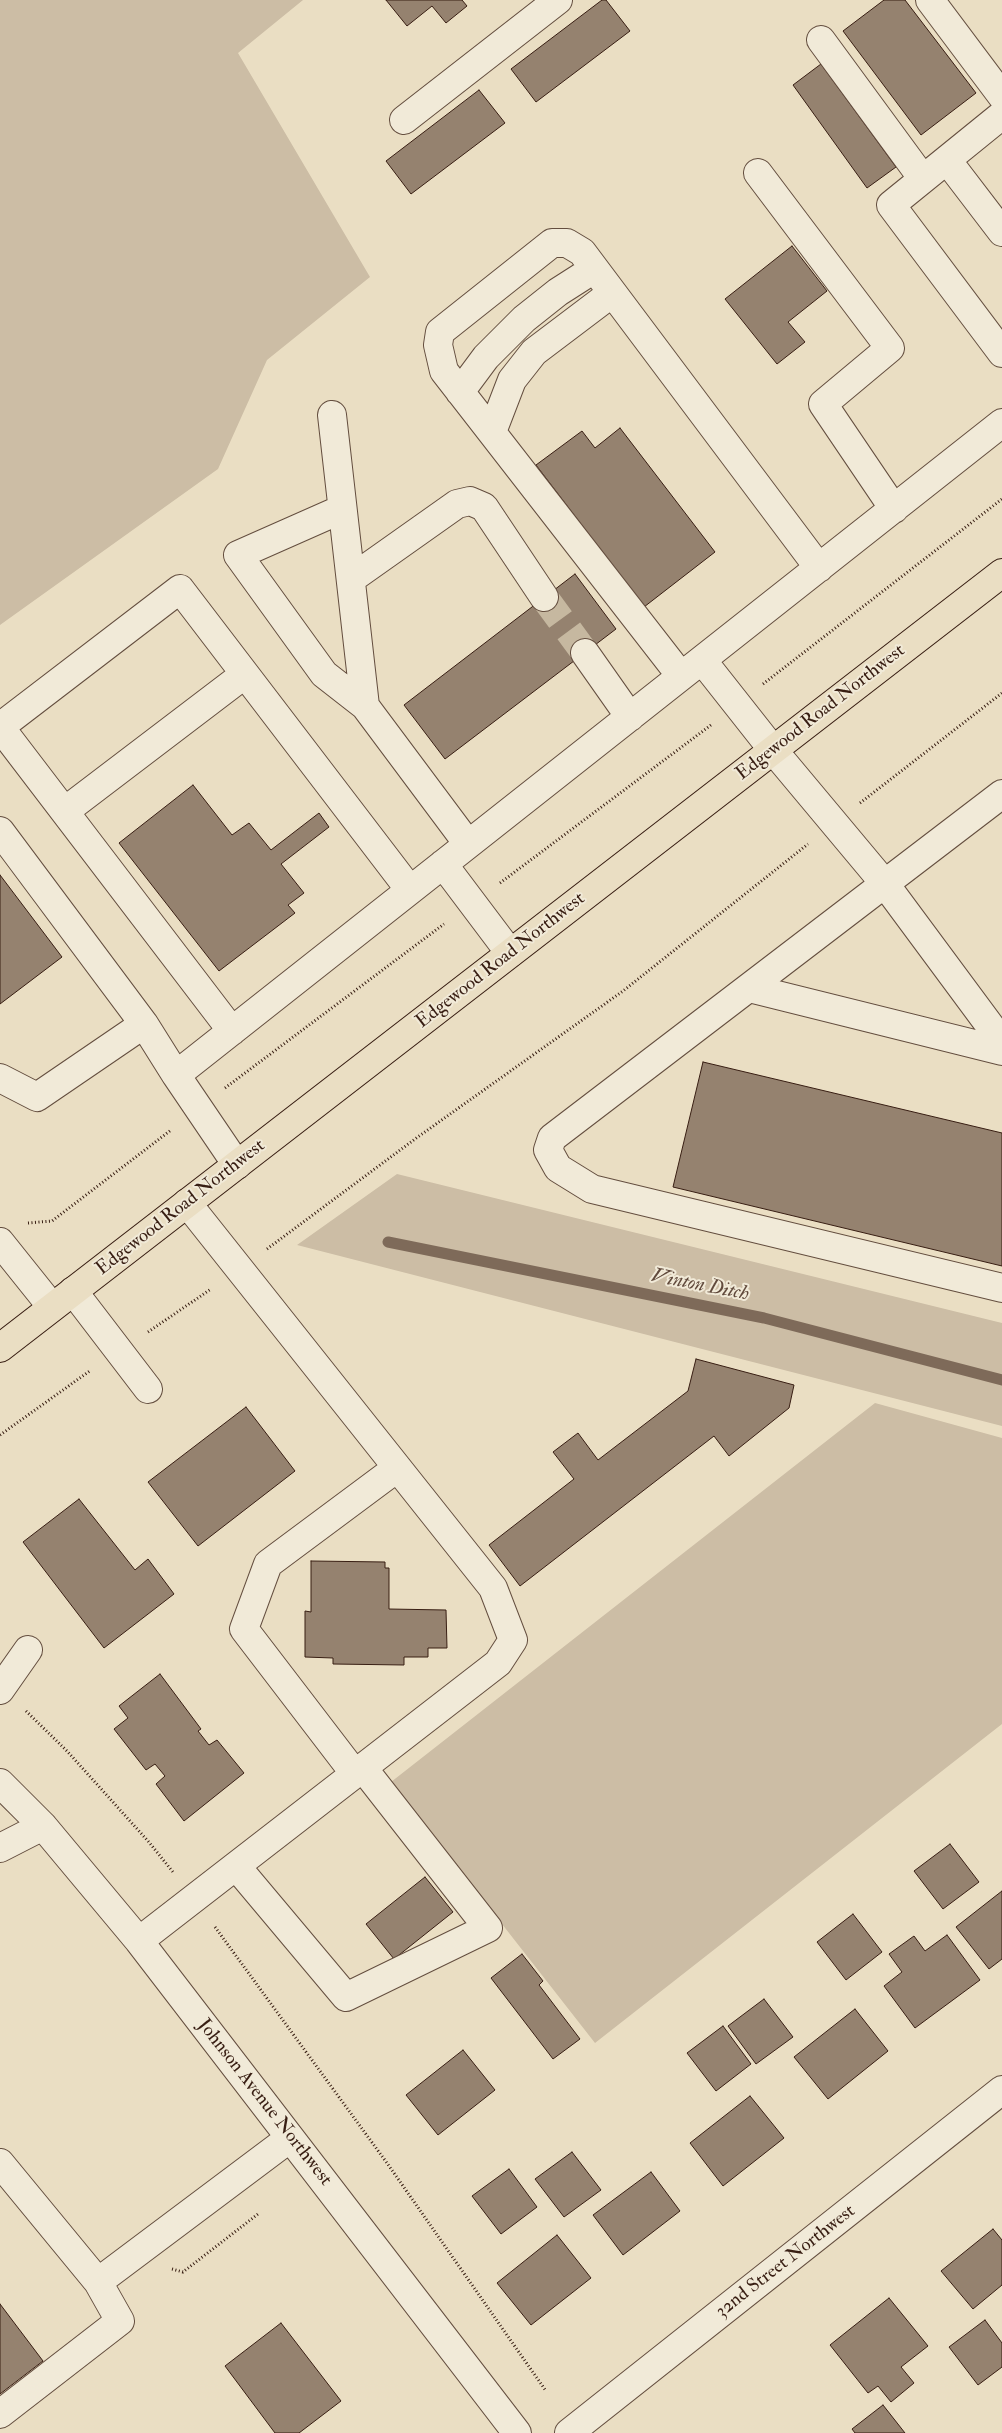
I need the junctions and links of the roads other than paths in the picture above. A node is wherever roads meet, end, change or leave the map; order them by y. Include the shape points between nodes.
1 (558, 0) edge
2 (930, 0) edge
3 (820, 40) dead end
4 (1002, 96) edge
5 (1002, 116) edge
6 (404, 120) dead end
7 (947, 160) junction
8 (758, 174) dead end
9 (923, 179) junction
10 (1002, 232) edge
11 (594, 269) junction
12 (612, 293) junction
13 (1002, 353) edge
14 (460, 392) junction
15 (332, 414) dead end
16 (1002, 423) edge
17 (492, 432) junction
18 (342, 509) junction
19 (894, 509) junction
20 (819, 568) junction
21 (1002, 573) edge
22 (351, 579) junction
23 (544, 597) tunnel mouth
24 (585, 653) tunnel mouth
25 (691, 668) junction
26 (245, 674) junction
27 (365, 706) junction
28 (630, 717) junction
29 (773, 750) junction
30 (1002, 794) edge
31 (65, 811) junction
32 (0, 831) edge
33 (468, 844) junction
34 (443, 864) junction
35 (885, 884) junction
36 (410, 890) junction
37 (510, 953) junction
38 (749, 988) junction
39 (144, 1024) junction
40 (232, 1031) junction
41 (1002, 1042) edge
42 (1002, 1051) edge
43 (176, 1074) junction
44 (0, 1078) edge
45 (237, 1165) junction
46 (187, 1203) junction
47 (0, 1243) edge
48 (1002, 1288) edge
49 (63, 1299) junction
50 (0, 1348) edge
51 (148, 1389) dead end
52 (397, 1468) junction
53 (28, 1650) dead end
54 (1, 1689) edge
55 (359, 1771) junction
56 (0, 1783) edge
57 (43, 1826) junction
58 (0, 1848) edge
59 (236, 1866) junction
60 (139, 1941) junction
61 (1002, 2090) edge
62 (290, 2138) junction
63 (0, 2163) edge
64 (98, 2282) junction
65 (0, 2414) edge
66 (517, 2433) edge
67 (569, 2433) edge

1 - 6 street
2 - 4 street
3 - 9 street
5 - 7 street
7 - 9 street
7 - 10 street
8 - 19 street via 890,348 823,404
9 - 13 street via 891,205
11 - 12 street
11 - 14 street via 524,319 486,357
11 - 14 street via 582,252 567,243 552,243 440,332 438,345 444,371
12 - 17 street via 534,352 512,380
12 - 20 street
14 - 17 street
15 - 18 street
16 - 19 street
17 - 25 street
18 - 22 street
18 - 27 street via 238,555 324,674
19 - 20 street
20 - 25 street
21 - 29 main road, Edgewood Road Northwest
22 - 23 street via 457,504 470,501 484,507
22 - 27 street
24 - 28 street
25 - 28 street
25 - 29 street via 736,705
26 - 31 street
26 - 31 street via 180,589 0,728
26 - 36 street
27 - 33 street
28 - 33 street
29 - 35 street
29 - 37 main road, Edgewood Road Northwest
30 - 35 street
31 - 40 street
32 - 39 street
33 - 34 street
34 - 36 street
34 - 37 street
35 - 38 street
35 - 41 street
36 - 40 street
37 - 45 main road, Edgewood Road Northwest
38 - 42 street
38 - 48 street via 552,1138 548,1150 558,1168 592,1189
39 - 43 street
39 - 44 street via 37,1097
40 - 43 street
43 - 45 street
45 - 46 main road, Edgewood Road Northwest
46 - 49 main road, Edgewood Road Northwest
46 - 52 street
47 - 49 street
49 - 50 main road, Edgewood Road Northwest
49 - 51 street via 119,1351
52 - 55 street via 493,1588 513,1640 498,1663
52 - 55 street via 268,1564 244,1630
53 - 54 street
55 - 59 street
55 - 59 street via 488,1928 346,1997
56 - 57 street, Johnson Avenue Northwest
57 - 58 street
57 - 60 street, Johnson Avenue Northwest
59 - 60 street
60 - 62 street, Johnson Avenue Northwest
61 - 67 street, 32nd Street Northwest
62 - 64 street
62 - 66 street, Johnson Avenue Northwest
63 - 64 street
64 - 65 street via 120,2321

